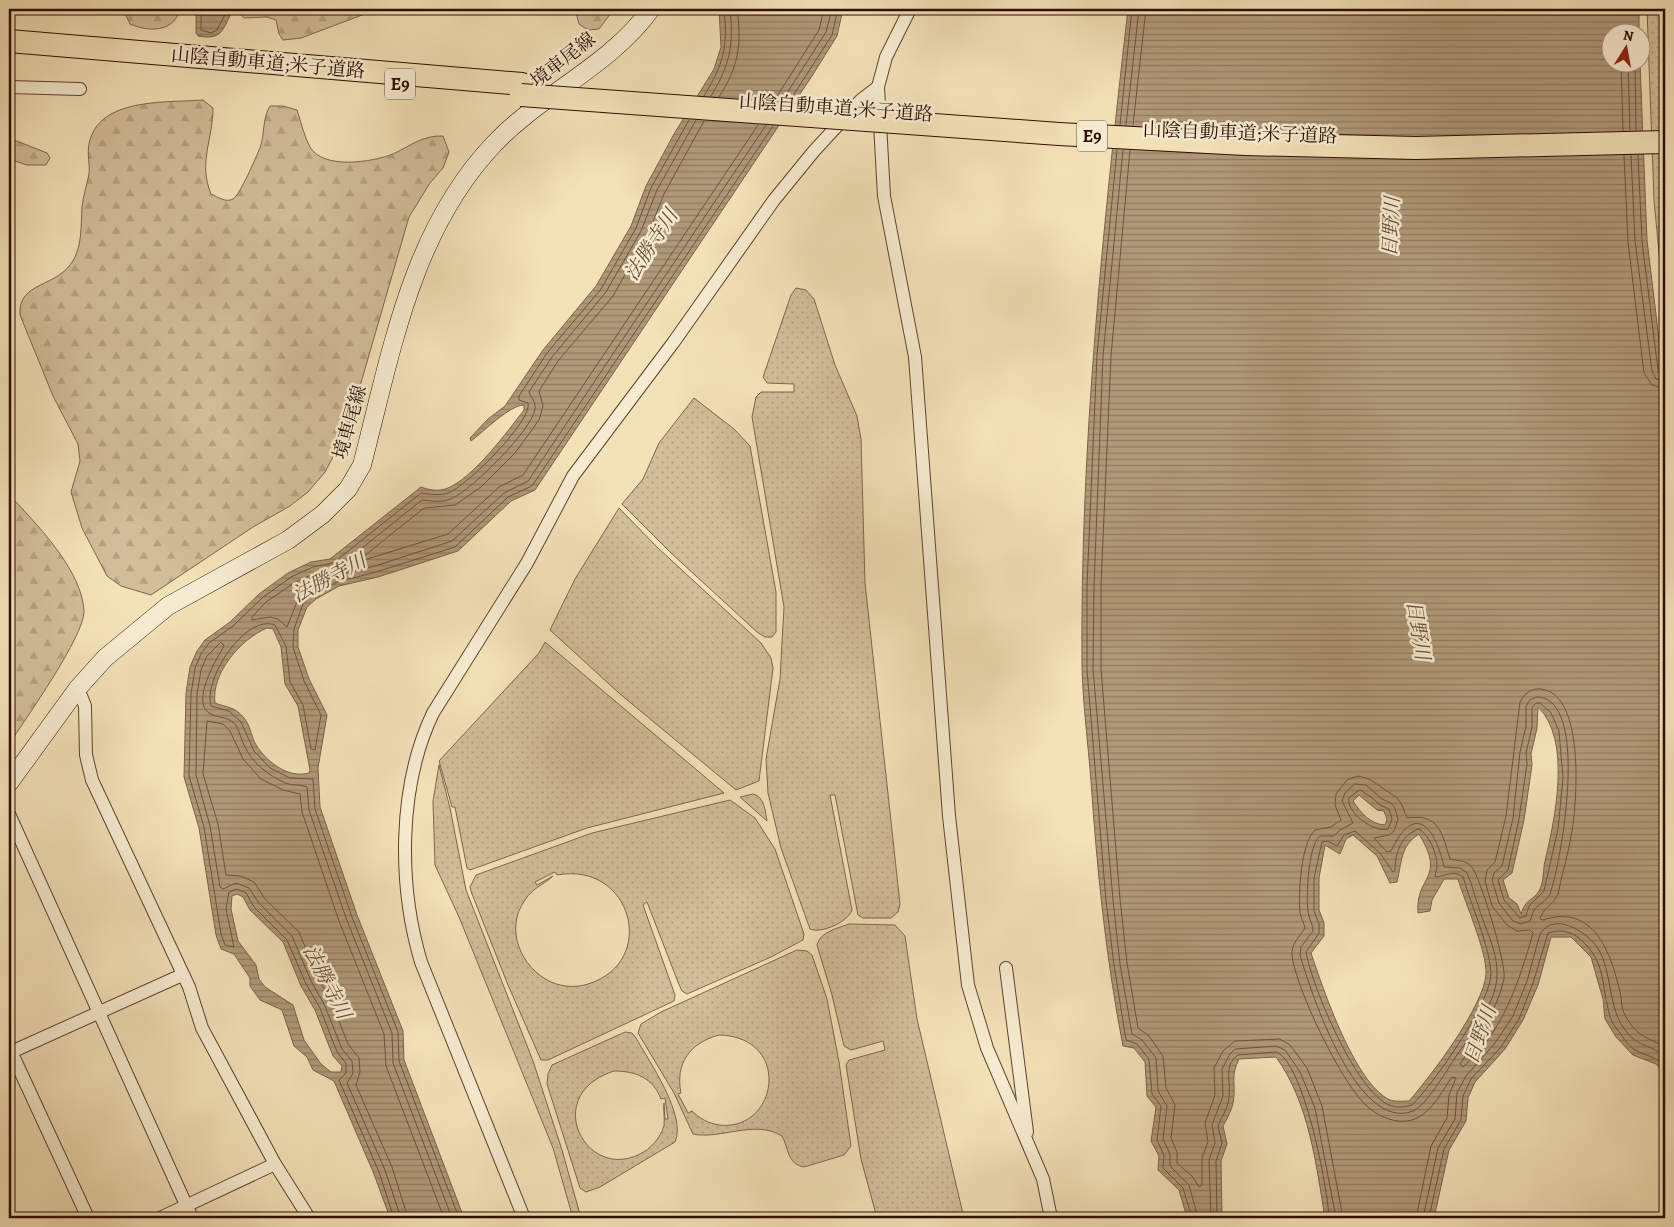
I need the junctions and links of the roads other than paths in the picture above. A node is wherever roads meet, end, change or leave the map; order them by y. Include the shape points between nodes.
1 (651, 9) edge
2 (910, 9) edge
3 (9, 41) edge
4 (9, 52) edge
5 (179, 60) junction
6 (9, 87) edge
7 (878, 87) junction
8 (80, 89) dead end
9 (521, 89) junction
10 (1665, 133) edge
11 (1665, 142) edge
12 (78, 688) junction
13 (9, 783) edge
14 (9, 814) edge
15 (1006, 968) dead end
16 (182, 975) junction
17 (97, 1012) junction
18 (10, 1051) edge
19 (1029, 1144) junction
20 (275, 1164) junction
21 (186, 1206) junction
22 (88, 1218) edge
23 (160, 1218) edge
24 (192, 1218) edge
25 (308, 1218) edge
26 (524, 1218) edge
27 (1051, 1218) edge

1 - 12 main road, 境車尾線 via 600,60 494,144 458,187 428,240 407,298 362,466 348,489 323,514 288,540 168,606 105,658
2 - 7 street via 886,56
3 - 5 highway, 山陰自動車道;米子道路 / E9
4 - 5 highway, 山陰自動車道;米子道路 / E9
5 - 9 highway, 山陰自動車道;米子道路 / E9
6 - 8 street
7 - 19 street via 884,196 915,357 949,816 968,985 987,1048
7 - 26 street via 861,100 814,151 774,200 673,343 573,476 527,563 436,708 422,736 412,777 405,862 412,932 421,962
9 - 10 highway, 山陰自動車道;米子道路 / E9 via 1244,135 1416,139
9 - 11 highway, 山陰自動車道;米子道路 / E9, bridge via 1050,134 1244,144 1416,148
12 - 13 main road, 境車尾線
12 - 16 street via 85,706 86,754 92,780
14 - 17 street
15 - 19 street
16 - 17 street
16 - 20 street via 202,1028
17 - 18 street
17 - 21 street
18 - 22 street
19 - 27 street via 1043,1179
20 - 21 street
20 - 25 street
21 - 23 street
21 - 24 street

